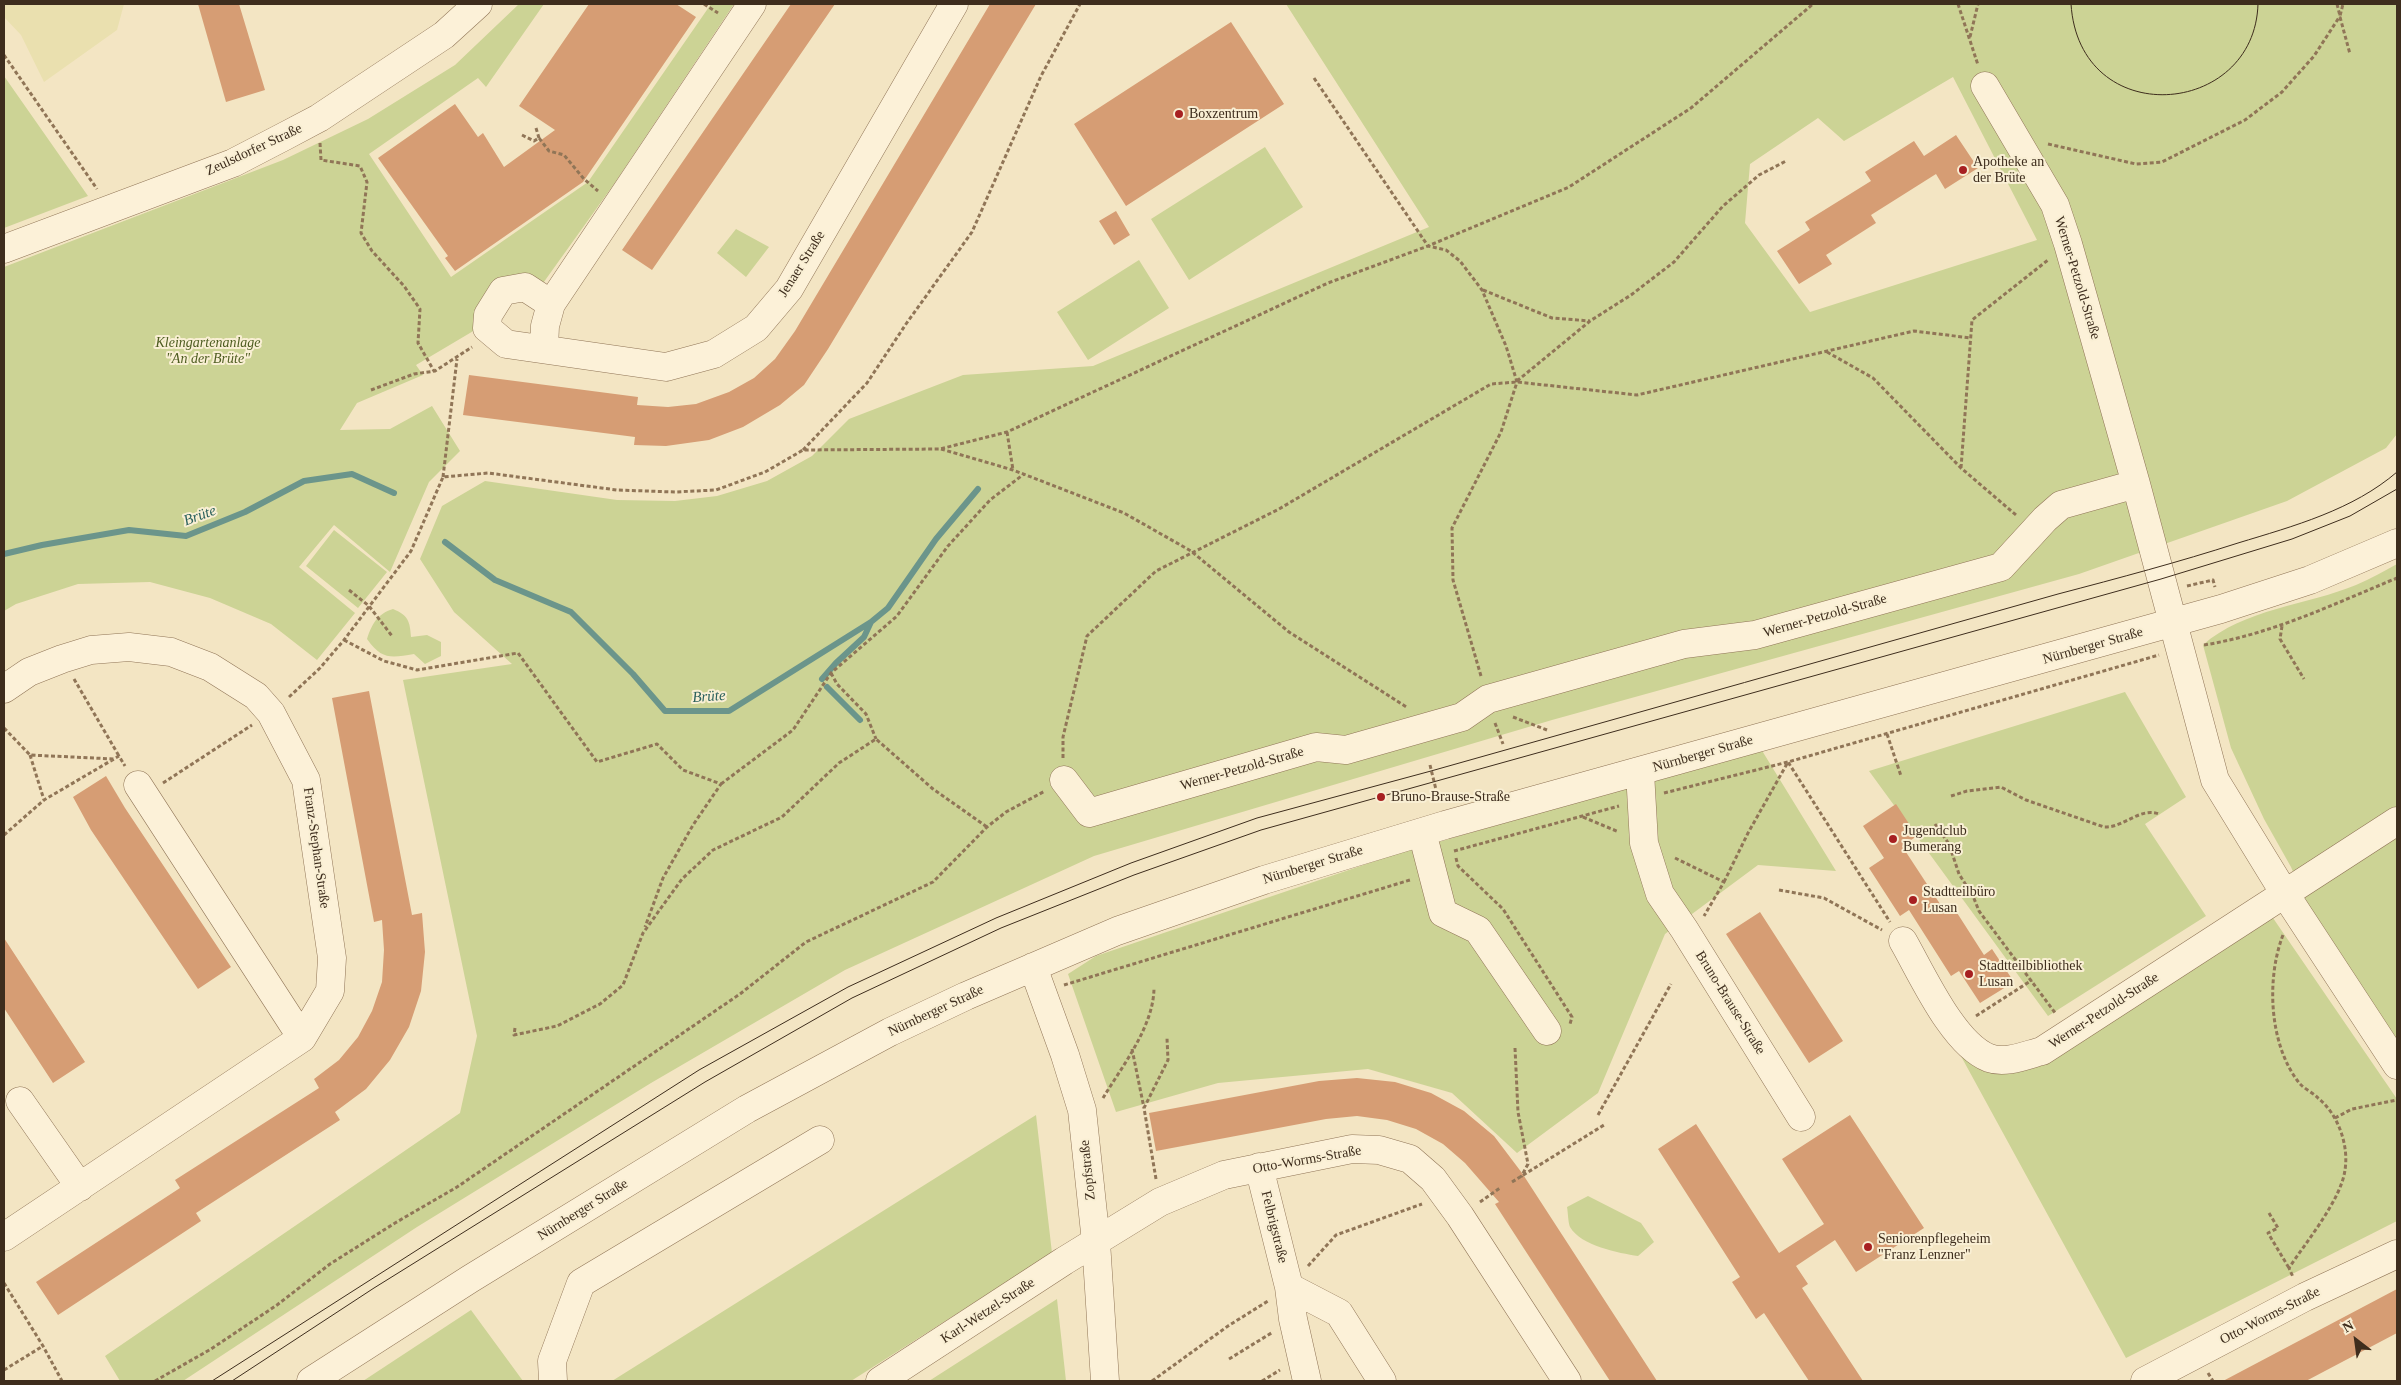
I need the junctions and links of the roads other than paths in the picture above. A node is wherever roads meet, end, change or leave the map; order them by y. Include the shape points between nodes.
1 (478, 4) edge
2 (752, 4) edge
3 (954, 4) edge
4 (1985, 86) road end
5 (4, 249) edge
6 (551, 304) junction
7 (544, 348) junction
8 (2136, 484) junction
9 (2397, 543) edge
10 (2177, 636) junction
11 (4, 689) edge
12 (1640, 772) junction
13 (1064, 780) road end
14 (138, 786) road end
15 (2397, 821) edge
16 (1433, 828) junction
17 (2289, 901) junction
18 (1903, 941) road end
19 (1033, 967) junction
20 (1558, 1029) road end
21 (302, 1038) junction
22 (2397, 1065) edge
23 (20, 1101) dead end
24 (1801, 1118) dead end
25 (820, 1140) dead end
26 (1259, 1167) junction
27 (80, 1187) junction
28 (4, 1237) edge
29 (1096, 1242) junction
30 (2397, 1254) edge
31 (1289, 1287) junction
32 (553, 1371) edge
33 (311, 1381) edge
34 (880, 1381) edge
35 (1105, 1381) edge
36 (1307, 1381) edge
37 (1382, 1381) edge
38 (1567, 1381) edge
39 (2144, 1381) edge

1 - 5 street, Zeulsdorfer Straße via 444,35 319,118 233,163
2 - 6 street
3 - 7 street, Jenaer Straße via 789,289 756,328 714,354 666,367
4 - 8 street, Werner-Petzold-Straße via 2055,205
6 - 7 street via 544,326
6 - 7 street, Jenaer Straße via 525,287 503,291 488,315 488,328 506,344
8 - 10 street, Werner-Petzold-Straße
8 - 13 street, Werner-Petzold-Straße via 2061,505 2001,566 1756,635 1684,644 1462,718 1346,750 1316,747 1089,813
9 - 10 street, Nürnberger Straße
10 - 12 street, Nürnberger Straße
10 - 17 street, Werner-Petzold-Straße via 2215,780
11 - 21 street, Franz-Stephan-Straße via 29,672 62,659 91,650 128,647 171,652 210,667 256,696 271,713 306,780 332,958 330,991
12 - 16 street, Nürnberger Straße
12 - 24 street, Bruno-Brause-Straße via 1644,843 1660,894
14 - 21 street
15 - 17 street, Werner-Petzold-Straße
16 - 19 street, Nürnberger Straße via 1210,898 1117,931
16 - 20 street via 1432,873 1443,913 1478,930
17 - 18 street, Werner-Petzold-Straße via 2042,1051 2009,1060 1990,1058 1971,1047 1954,1029
17 - 22 street, Werner-Petzold-Straße
19 - 29 street, Zopfstraße via 1082,1110
19 - 33 street, Nürnberger Straße via 890,1032 747,1109
21 - 27 street, Franz-Stephan-Straße
23 - 27 street
25 - 32 street via 581,1283
26 - 29 street, Otto-Worms-Straße via 1224,1175 1160,1202
26 - 31 street, Felbrigstraße
26 - 38 street, Otto-Worms-Straße via 1352,1149 1379,1150 1410,1159 1446,1194
27 - 28 street, Franz-Stephan-Straße
29 - 34 street, Karl-Wetzel-Straße
29 - 35 street, Zopfstraße
30 - 39 street, Otto-Worms-Straße via 2305,1297
31 - 36 street, Felbrigstraße
31 - 37 street via 1339,1313

